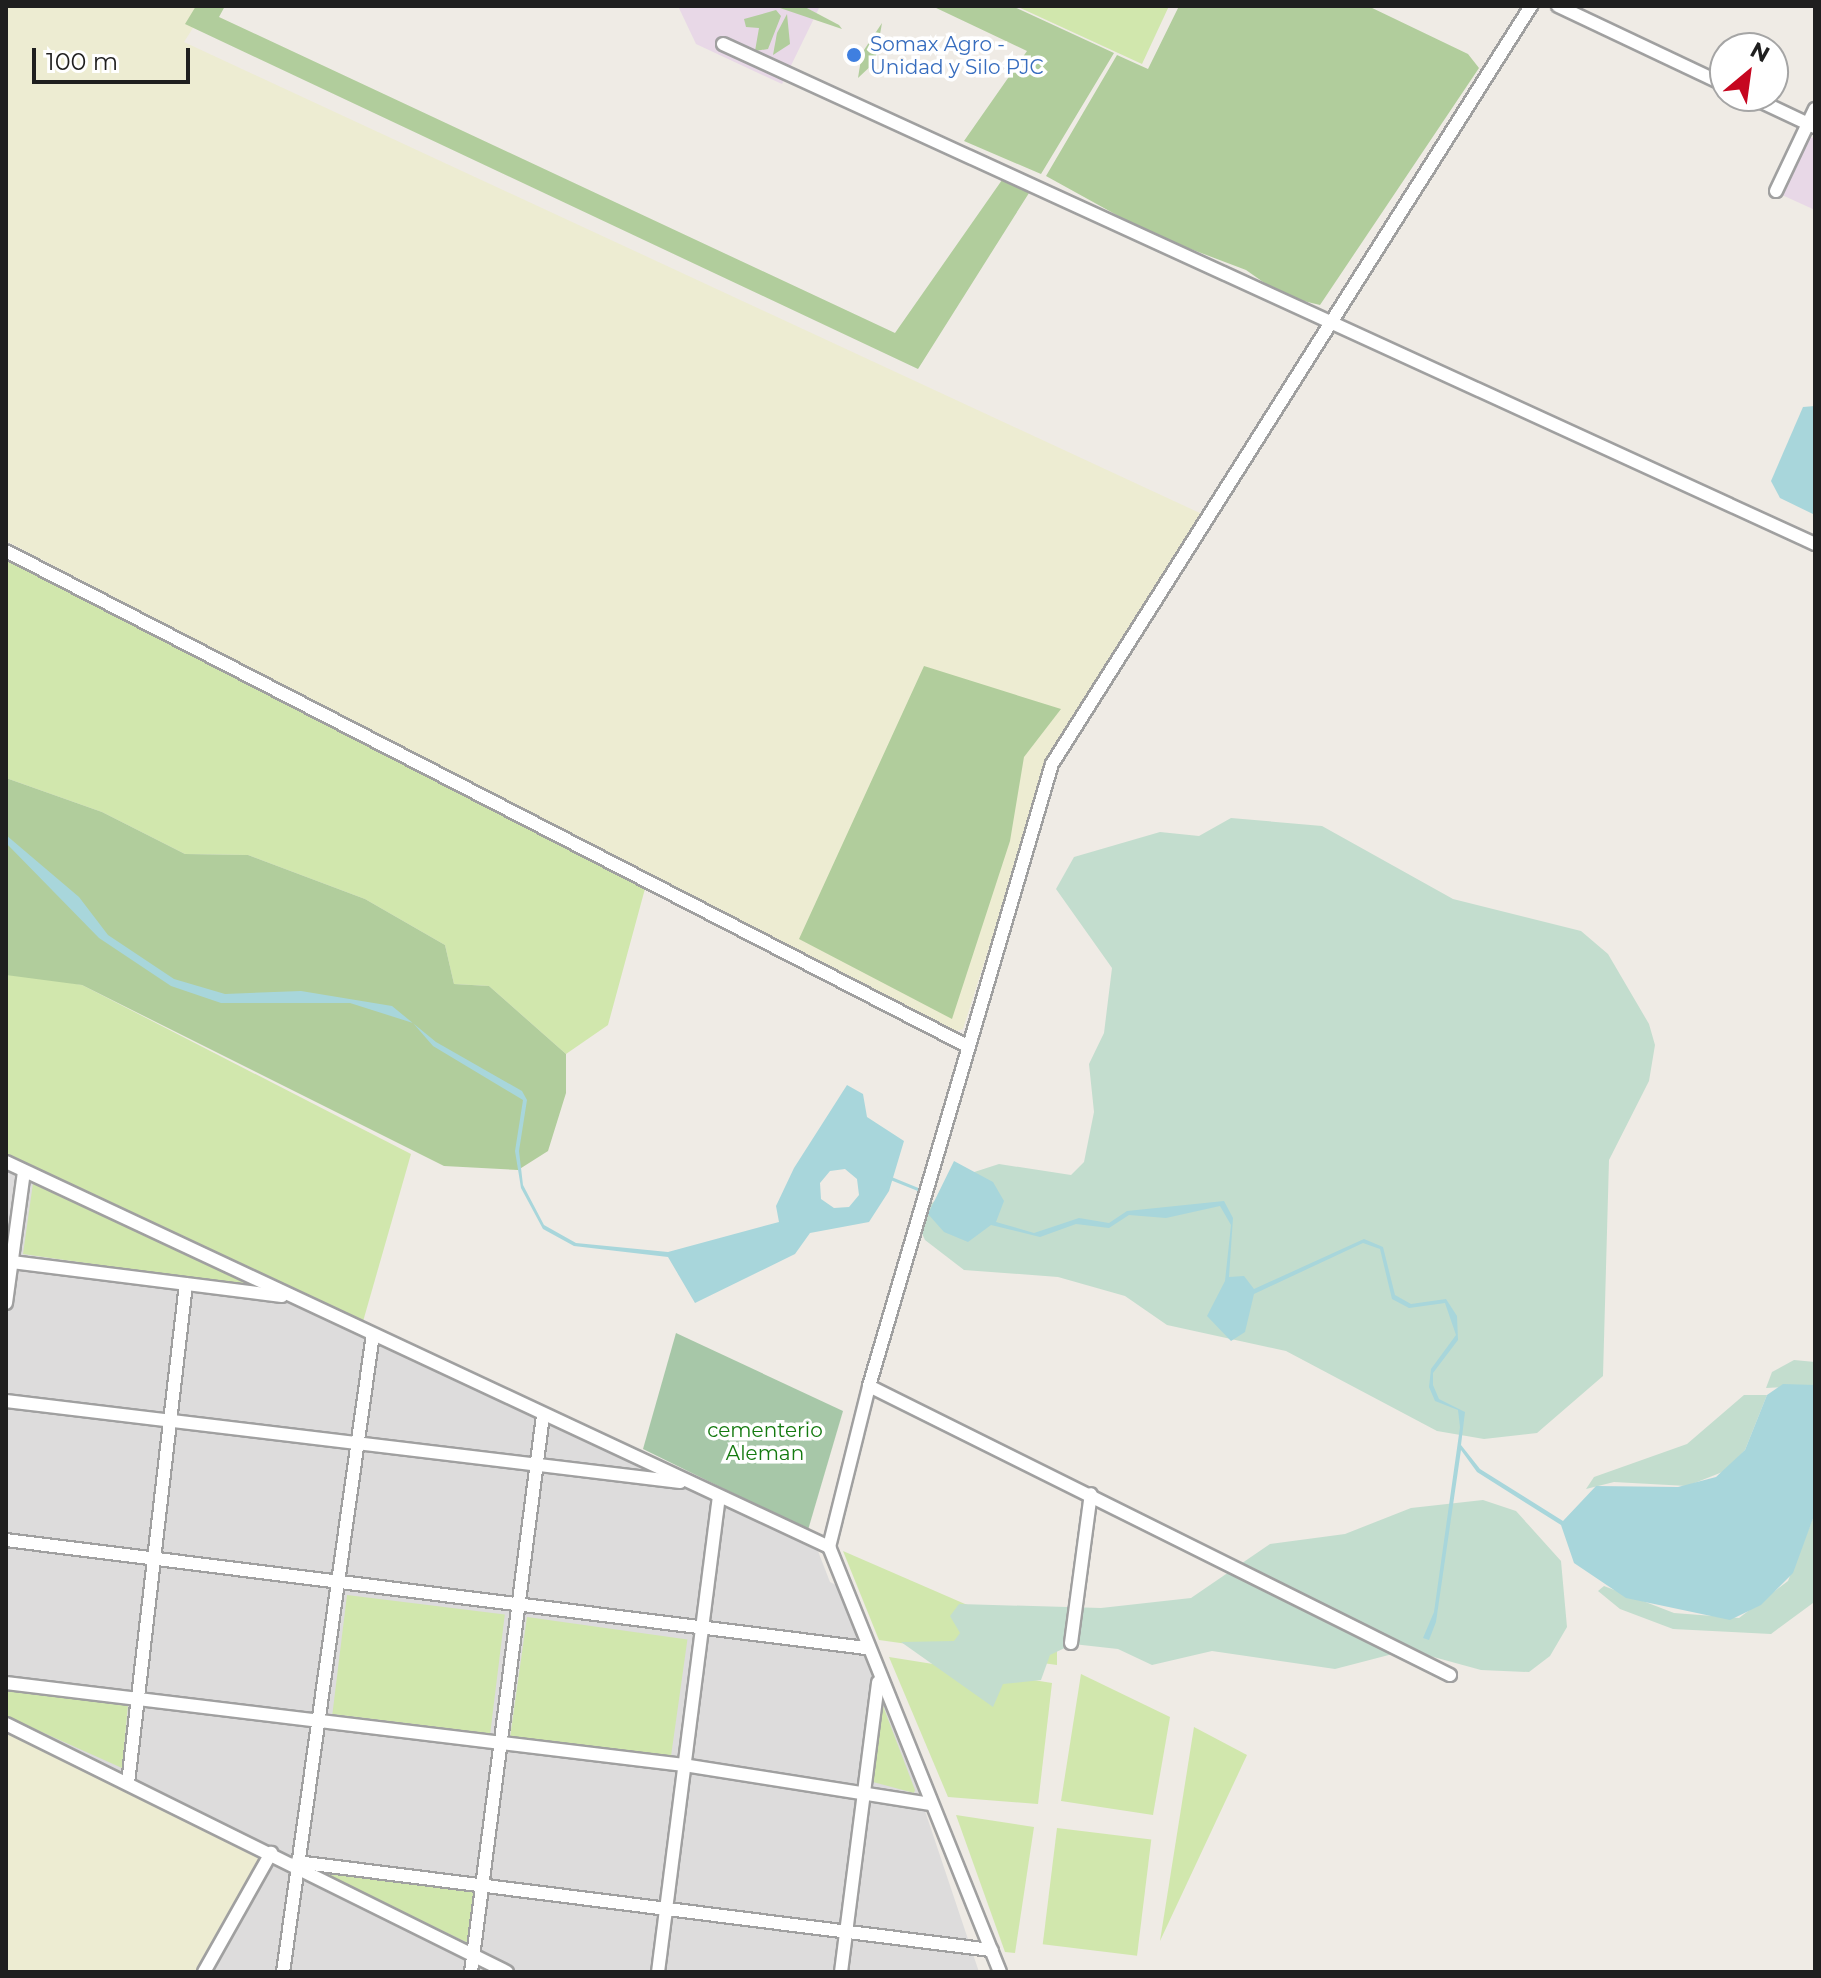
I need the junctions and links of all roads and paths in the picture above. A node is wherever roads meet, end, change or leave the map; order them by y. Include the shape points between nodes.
1 (1531, 6) edge
2 (1558, 6) edge
3 (723, 44) dead end
4 (1709, 77) edge
5 (1815, 109) edge
6 (1784, 112) edge
7 (1812, 125) edge
8 (1776, 191) dead end
9 (1327, 321) junction
10 (1815, 544) edge
11 (6, 551) edge
12 (967, 1046) junction
13 (6, 1162) edge
14 (24, 1171) junction
15 (12, 1262) junction
16 (186, 1284) junction
17 (296, 1298) junction
18 (6, 1303) edge
19 (373, 1334) junction
20 (869, 1386) junction
21 (6, 1401) edge
22 (543, 1415) junction
23 (170, 1423) junction
24 (357, 1447) junction
25 (536, 1467) junction
26 (691, 1483) junction
27 (1091, 1494) junction
28 (719, 1497) junction
29 (6, 1540) edge
30 (829, 1547) junction
31 (154, 1560) junction
32 (337, 1584) junction
33 (518, 1608) junction
34 (702, 1629) junction
35 (1071, 1643) dead end
36 (866, 1648) junction
37 (1450, 1675) dead end
38 (878, 1679) junction
39 (6, 1683) edge
40 (138, 1699) junction
41 (317, 1720) junction
42 (6, 1724) edge
43 (500, 1742) junction
44 (684, 1765) junction
45 (128, 1783) junction
46 (864, 1794) junction
47 (931, 1804) junction
48 (271, 1853) junction
49 (299, 1866) junction
50 (482, 1885) junction
51 (666, 1909) junction
52 (846, 1932) junction
53 (991, 1950) junction
54 (473, 1952) junction
55 (204, 1972) edge
56 (283, 1972) edge
57 (471, 1972) edge
58 (507, 1972) edge
59 (521, 1972) edge
60 (658, 1972) edge
61 (841, 1972) edge
62 (1000, 1972) edge

1 - 9 street
2 - 4 street
3 - 9 street
5 - 7 street
6 - 7 street
7 - 8 street
9 - 10 street
9 - 12 street via 1052,764
11 - 12 street
12 - 20 street
13 - 14 street
14 - 15 street
14 - 17 street
15 - 16 street
15 - 18 street
16 - 17 street
16 - 23 street
17 - 19 street
19 - 22 street
19 - 24 street
20 - 27 street
20 - 30 street
21 - 23 street
22 - 25 street
22 - 26 street
23 - 24 street
23 - 31 street
24 - 25 street
24 - 32 street
25 - 26 street
25 - 33 street
26 - 28 street
27 - 35 street
27 - 37 street
28 - 30 street
28 - 34 street
29 - 31 street
30 - 36 street
31 - 32 street
31 - 40 street
32 - 33 street
32 - 41 street
33 - 34 street
33 - 43 street
34 - 36 street
34 - 44 street
36 - 38 street
38 - 46 street
38 - 47 street
39 - 40 street
40 - 41 street
40 - 45 street
41 - 43 street
41 - 49 street
42 - 45 street
43 - 44 street
43 - 50 street
44 - 46 street
44 - 51 street
45 - 48 street
46 - 47 street
46 - 52 street
47 - 53 street
48 - 49 street
48 - 55 street
49 - 50 street
49 - 54 street
49 - 56 street
50 - 51 street
50 - 54 street
51 - 52 street
51 - 60 street
52 - 53 street
52 - 61 street
53 - 62 street
54 - 57 street
54 - 58 street
54 - 59 street

